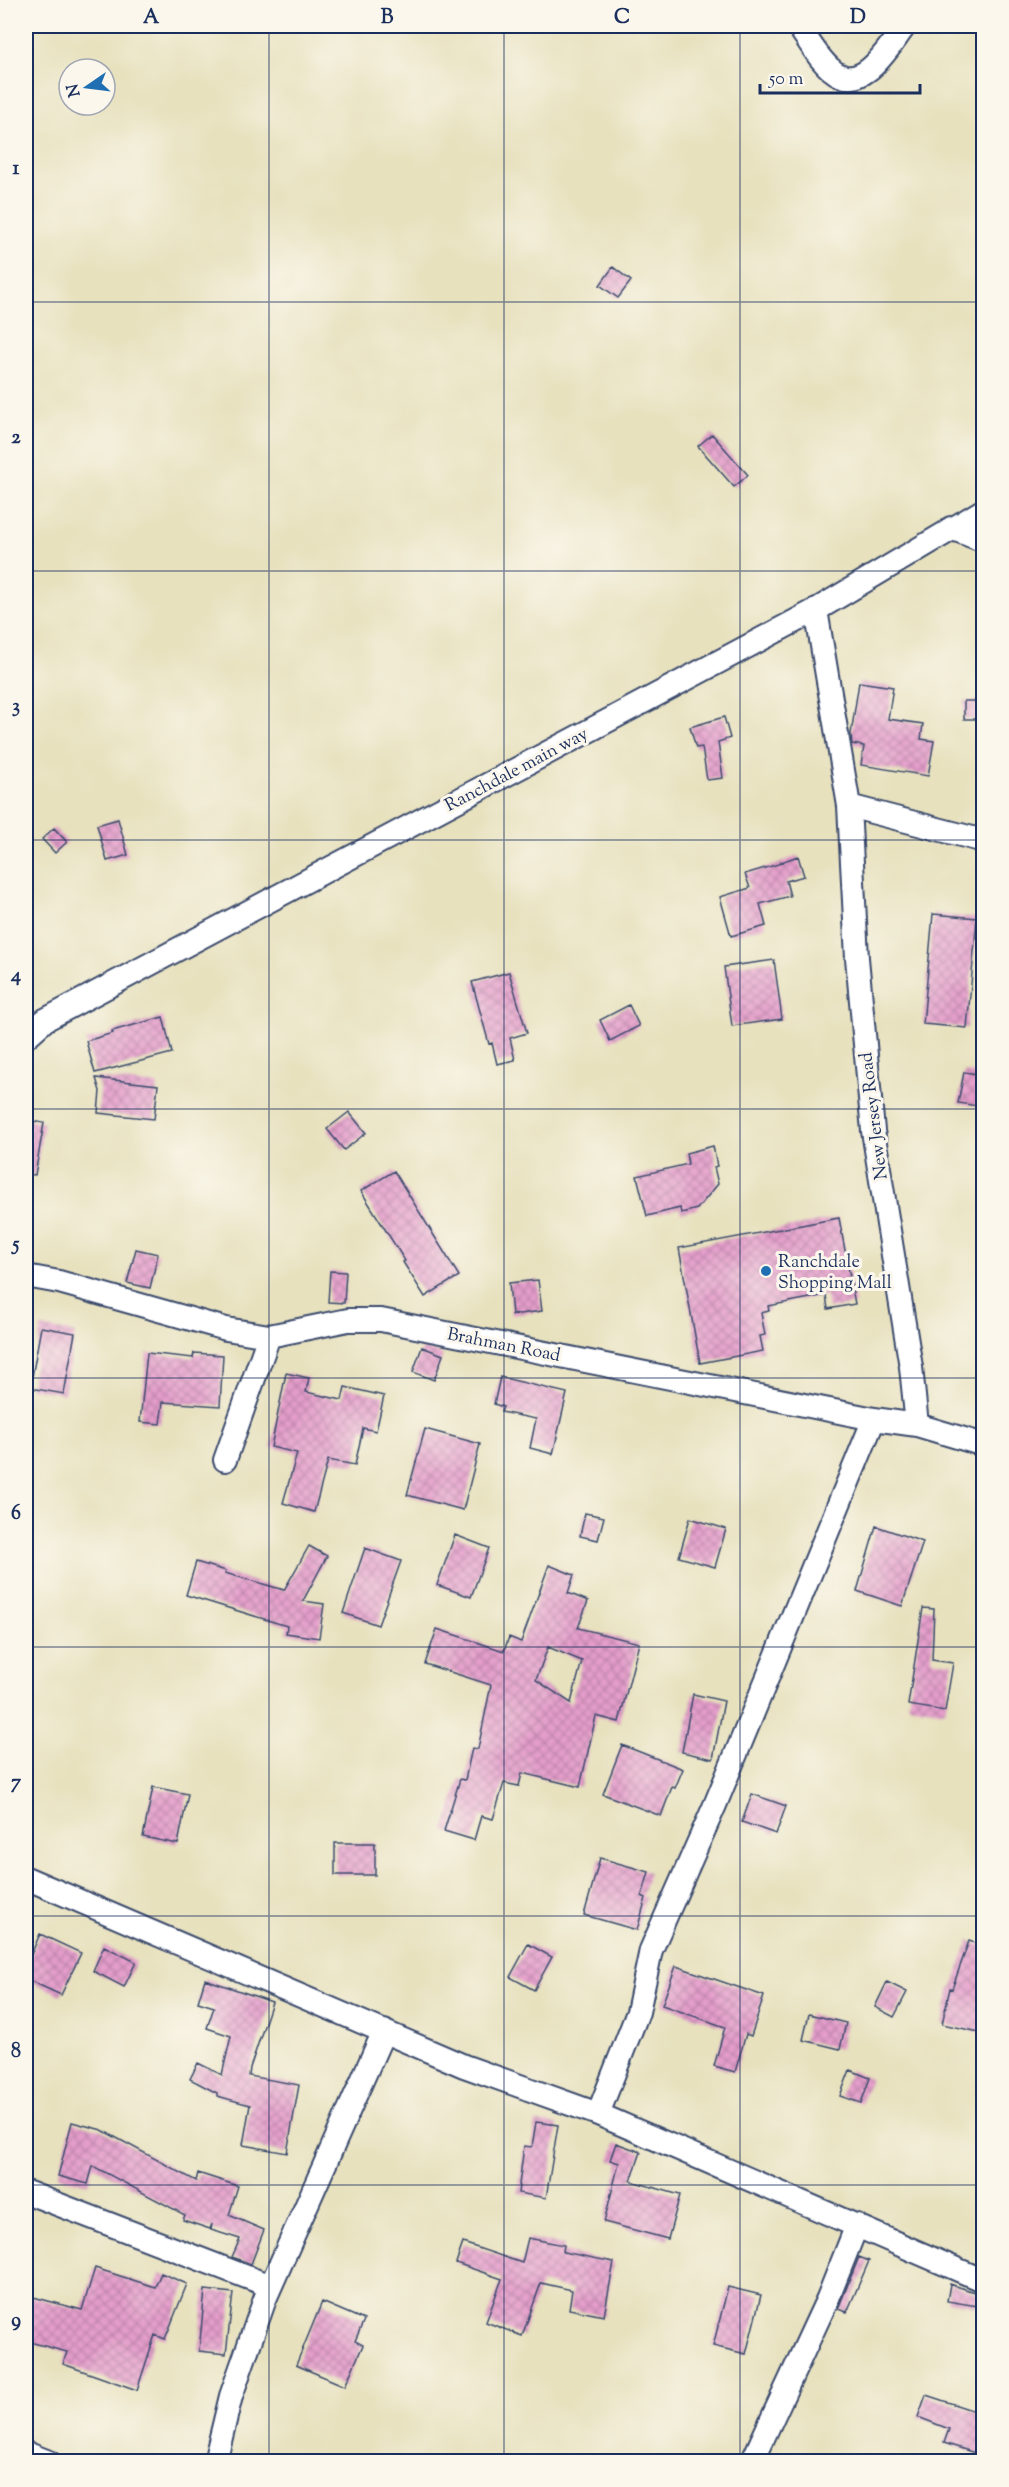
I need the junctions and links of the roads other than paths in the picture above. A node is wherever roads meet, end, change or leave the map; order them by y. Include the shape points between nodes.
1 (798, 26) edge
2 (905, 26) edge
3 (984, 510) edge
4 (951, 528) junction
5 (984, 541) edge
6 (816, 610) junction
7 (849, 806) junction
8 (984, 841) edge
9 (27, 1036) dead end
10 (26, 1276) edge
11 (269, 1336) junction
12 (874, 1419) junction
13 (918, 1425) junction
14 (984, 1445) edge
15 (225, 1460) dead end
16 (26, 1878) edge
17 (384, 2031) junction
18 (598, 2114) junction
19 (26, 2192) edge
20 (857, 2225) junction
21 (984, 2281) edge
22 (270, 2286) junction
23 (26, 2453) edge
24 (49, 2462) edge
25 (215, 2462) edge
26 (752, 2462) edge

1 - 2 street via 831,70 843,78 857,77 870,69
3 - 4 street, Ranchdale main way
4 - 5 street
4 - 6 street, Ranchdale main way
6 - 7 street, New Jersey Road
6 - 9 street, Ranchdale main way via 45,1020
7 - 8 street
7 - 13 street, New Jersey Road via 856,958 873,1131
10 - 11 street, Brahman Road via 226,1329
11 - 12 street, Brahman Road via 348,1320 381,1320
11 - 15 street
12 - 13 street, Brahman Road
12 - 18 street via 651,1950 638,2012
13 - 14 street, Brahman Road
16 - 17 street
17 - 18 street via 464,2067
17 - 22 street
18 - 20 street
19 - 22 street
20 - 21 street
20 - 26 street via 828,2298
22 - 25 street via 231,2396
23 - 24 street

